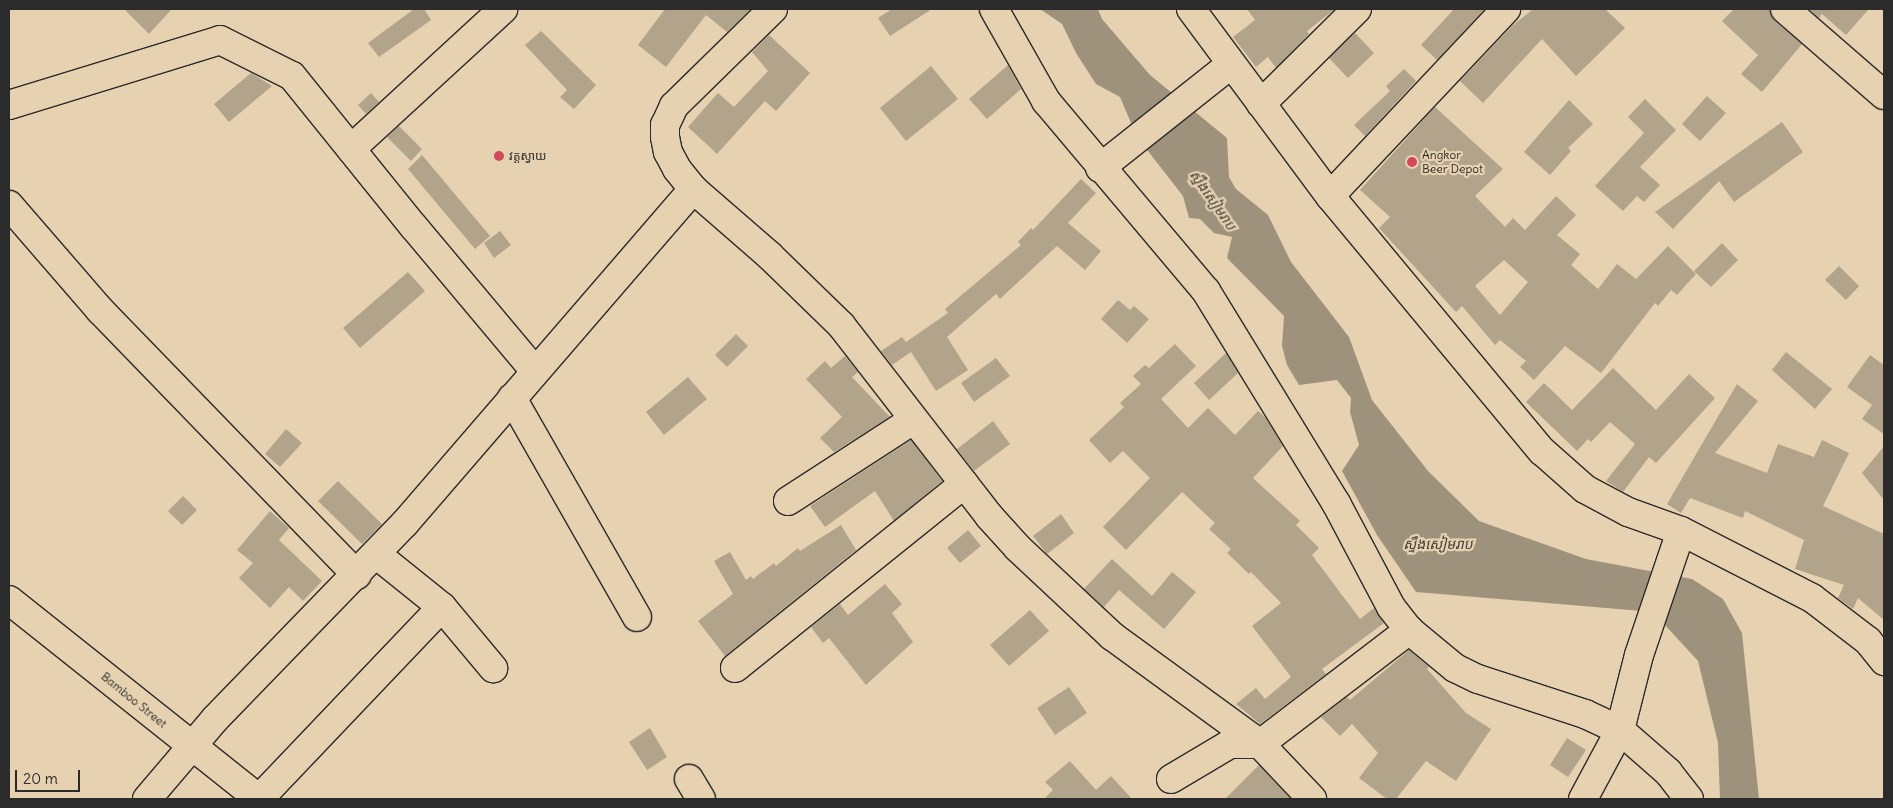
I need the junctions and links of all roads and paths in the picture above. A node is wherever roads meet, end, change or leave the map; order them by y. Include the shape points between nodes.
1 (503, 9) edge
2 (773, 9) edge
3 (994, 9) edge
4 (1191, 9) edge
5 (1357, 9) edge
6 (1506, 9) edge
7 (1785, 9) edge
8 (1231, 64) junction
9 (1884, 95) edge
10 (1261, 104) junction
11 (9, 105) edge
12 (351, 149) junction
13 (1109, 160) junction
14 (693, 189) junction
15 (1330, 196) junction
16 (9, 206) edge
17 (535, 371) junction
18 (512, 398) junction
19 (913, 420) junction
20 (964, 484) junction
21 (788, 501) dead end
22 (1681, 531) junction
23 (376, 554) junction
24 (357, 575) junction
25 (9, 600) edge
26 (442, 608) junction
27 (637, 617) dead end
28 (1409, 630) junction
29 (1884, 661) edge
30 (493, 668) dead end
31 (735, 668) dead end
32 (1620, 730) junction
33 (1260, 744) junction
34 (192, 747) junction
35 (1171, 779) dead end
36 (147, 799) edge
37 (259, 799) edge
38 (1312, 799) edge
39 (1583, 799) edge
40 (1689, 799) edge

1 - 12 street
2 - 14 street via 681,96 669,114 665,125 668,152
3 - 13 street via 1046,101
4 - 8 street
5 - 10 street
6 - 15 street
7 - 9 street
8 - 10 street
8 - 13 street
10 - 15 street
11 - 12 street via 220,40 292,76
12 - 17 street
13 - 28 street via 1206,291 1336,503 1391,607
14 - 17 street
14 - 19 street via 770,256 840,325
15 - 22 street via 1542,452 1585,489 1628,512
16 - 24 street via 100,310
17 - 18 street
18 - 23 street
18 - 27 street
19 - 20 street
19 - 21 street
20 - 31 street
20 - 33 street via 1018,548 1112,636
22 - 29 street via 1812,598 1868,641
22 - 32 street via 1669,558 1639,655
23 - 24 street
23 - 26 street
24 - 34 street via 255,676
25 - 34 street, Bamboo Street
26 - 30 street
26 - 37 street
28 - 32 street via 1456,668 1478,679 1585,714
28 - 33 street
32 - 39 street
32 - 40 street via 1668,772
33 - 35 street via 1230,744
33 - 38 street
34 - 36 street
34 - 37 street, Bamboo Street

